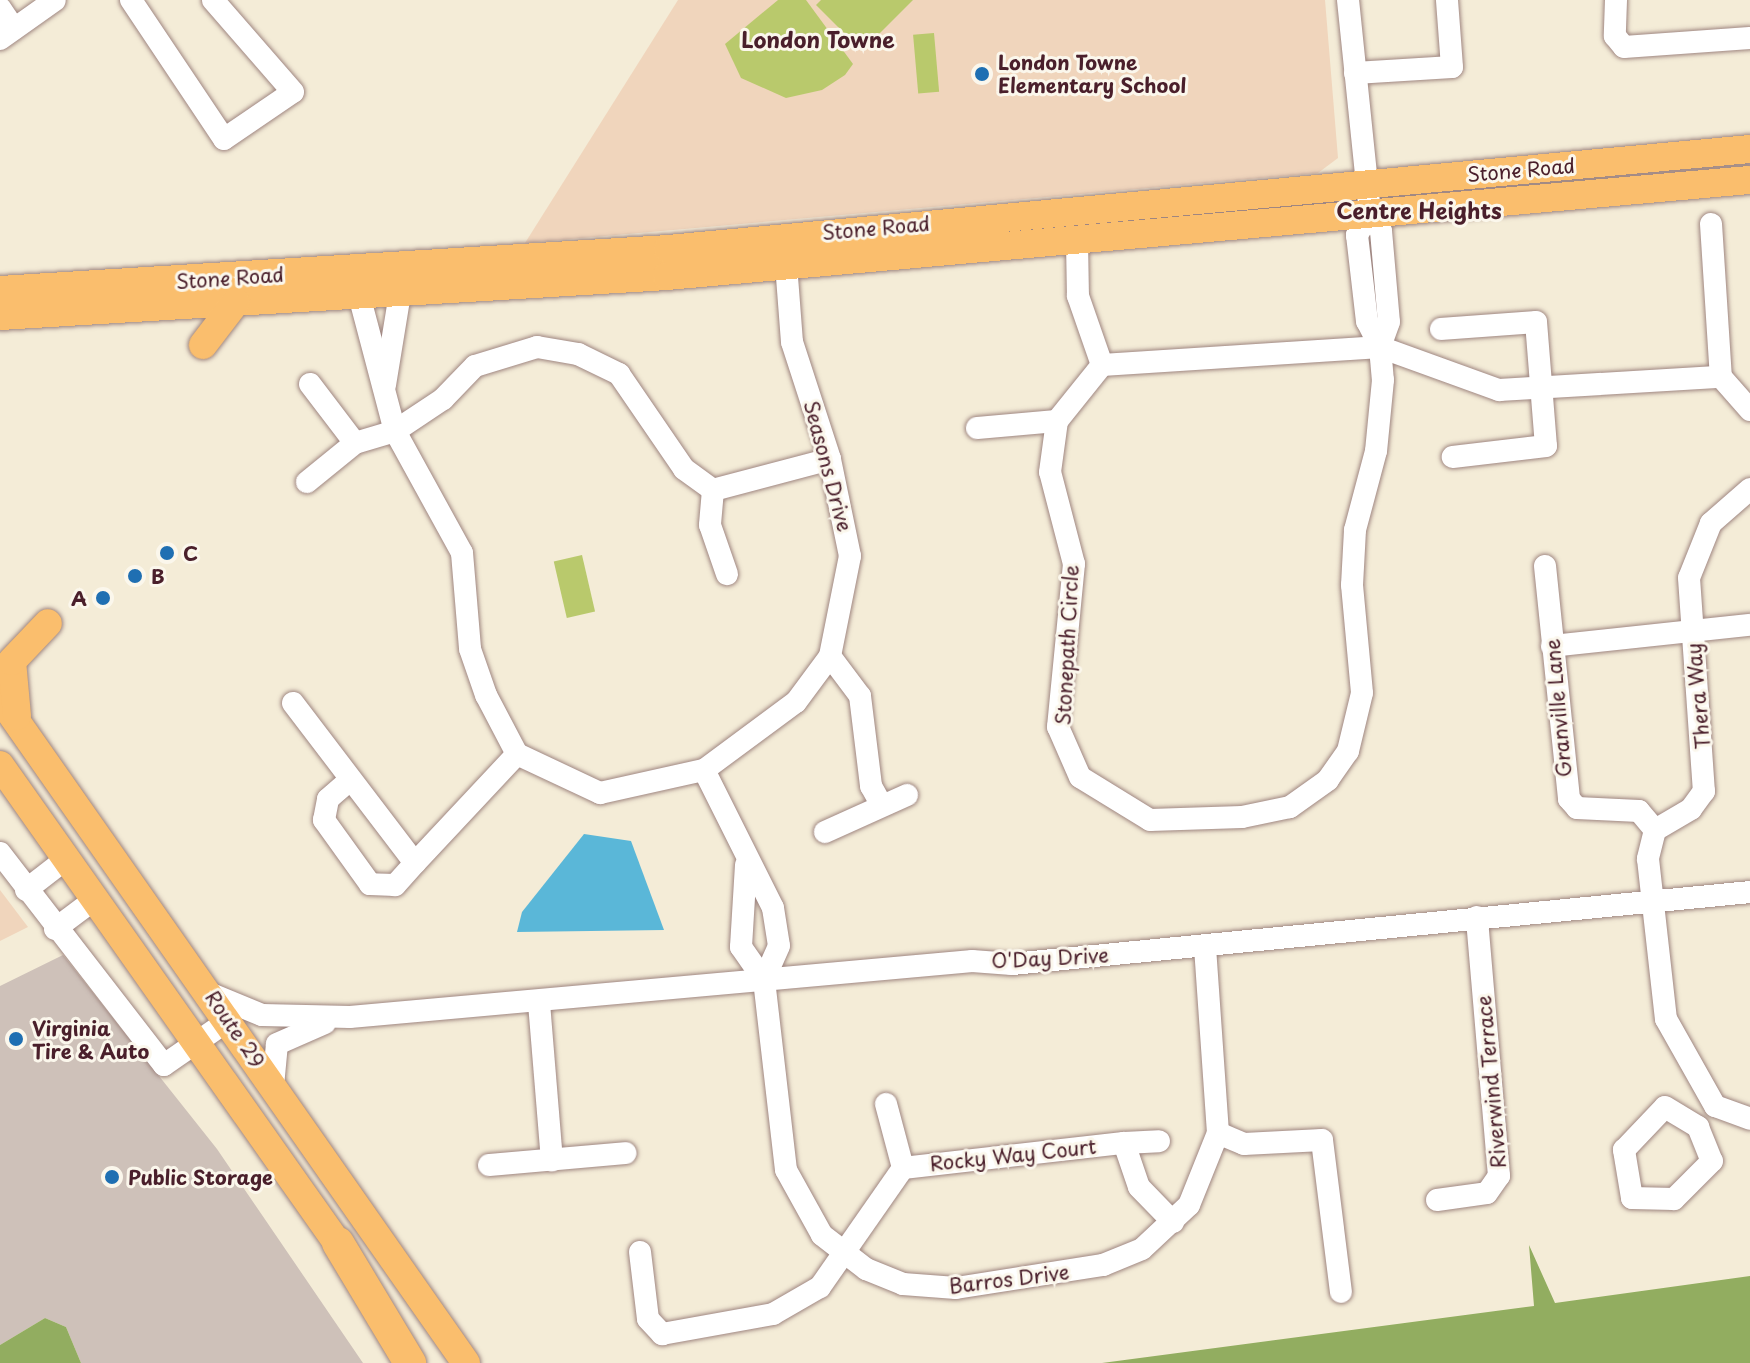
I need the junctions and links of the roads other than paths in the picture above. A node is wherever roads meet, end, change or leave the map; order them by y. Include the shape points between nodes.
1 (55, 0) edge
2 (131, 0) edge
3 (213, 0) edge
4 (1348, 0) edge
5 (1447, 0) edge
6 (1616, 0) edge
7 (0, 8) edge
8 (7, 34) edge
9 (1750, 38) edge
10 (1355, 73) junction
11 (1750, 149) edge
12 (1750, 180) edge
13 (1366, 184) junction
14 (1370, 214) junction
15 (1711, 224) dead end
16 (785, 236) junction
17 (1077, 241) junction
18 (786, 267) junction
19 (0, 290) edge
20 (400, 293) junction
21 (359, 295) junction
22 (236, 302) junction
23 (0, 316) edge
24 (1441, 329) dead end
25 (203, 345) dead end
26 (1380, 347) junction
27 (1102, 365) junction
28 (1721, 377) junction
29 (310, 384) dead end
30 (1540, 392) junction
31 (383, 394) junction
32 (1750, 410) edge
33 (1057, 421) junction
34 (977, 428) dead end
35 (395, 431) junction
36 (355, 443) junction
37 (1453, 457) dead end
38 (830, 459) junction
39 (307, 482) dead end
40 (1750, 489) edge
41 (713, 490) junction
42 (1545, 566) dead end
43 (727, 574) dead end
44 (48, 623) dead end
45 (1750, 625) edge
46 (1693, 632) junction
47 (1552, 646) junction
48 (830, 656) junction
49 (0, 698) edge
50 (293, 703) dead end
51 (19, 725) junction
52 (517, 754) junction
53 (0, 765) edge
54 (704, 770) junction
55 (350, 780) junction
56 (907, 795) dead end
57 (881, 804) junction
58 (1655, 830) junction
59 (825, 832) dead end
60 (0, 853) edge
61 (66, 859) junction
62 (415, 863) junction
63 (746, 865) junction
64 (26, 890) junction
65 (1750, 892) edge
66 (95, 899) junction
67 (1649, 901) junction
68 (1477, 917) junction
69 (55, 929) junction
70 (1205, 946) junction
71 (764, 980) junction
72 (211, 994) junction
73 (539, 1003) junction
74 (350, 1017) junction
75 (229, 1020) junction
76 (197, 1042) junction
77 (274, 1087) junction
78 (886, 1104) dead end
79 (1715, 1106) junction
80 (1750, 1119) edge
81 (1698, 1127) junction
82 (1218, 1133) junction
83 (1159, 1141) dead end
84 (1124, 1143) junction
85 (625, 1153) dead end
86 (552, 1160) junction
87 (489, 1165) dead end
88 (903, 1168) junction
89 (1437, 1200) dead end
90 (1173, 1222) junction
91 (338, 1243) junction
92 (640, 1252) dead end
93 (844, 1255) junction
94 (1341, 1292) dead end
95 (410, 1363) edge
96 (423, 1363) edge
97 (466, 1363) edge

1 - 8 street
2 - 3 street via 224,139 293,92
4 - 10 street, Stonepath Circle
5 - 10 street via 1452,67
6 - 9 street via 1615,36 1624,47
7 - 8 street
10 - 13 street, Stonepath Circle
11 - 13 main road, Stone Road
12 - 14 main road, Stone Road
13 - 14 street, Stonepath Circle
13 - 16 main road, Stone Road
14 - 17 main road, Stone Road
14 - 26 street, Stonepath Circle via 1381,231 1389,322
15 - 28 street
16 - 18 street, Seasons Drive
16 - 19 main road, Stone Road
17 - 18 main road, Stone Road
17 - 27 street via 1078,296
18 - 20 main road, Stone Road
18 - 38 street, Seasons Drive via 792,342
20 - 21 main road, Stone Road
20 - 31 street
21 - 22 main road, Stone Road
21 - 31 street
22 - 23 main road, Stone Road
22 - 25 main road
24 - 30 street via 1536,322
26 - 27 street
26 - 30 street via 1499,390
26 - 33 street, Stonepath Circle via 1376,451 1355,530 1352,585 1362,693 1348,751 1328,780 1290,807 1242,817 1150,820 1080,777 1058,727 1074,564 1050,472
27 - 33 street
28 - 30 street
28 - 32 street
29 - 36 street
30 - 37 street via 1546,446
31 - 35 street
33 - 34 street
35 - 36 street
35 - 41 street via 443,399 475,366 504,352 537,347 578,354 619,374 684,469
35 - 52 street via 462,553 470,649
36 - 39 street
38 - 41 street
38 - 48 street, Seasons Drive via 850,556
40 - 46 street, Thera Way via 1711,523 1701,543 1689,578
41 - 43 street via 710,525
42 - 47 street, Granville Lane
44 - 51 main road via 12,661
45 - 46 street
46 - 47 street
46 - 58 street, Thera Way via 1704,791 1691,809
47 - 58 street, Granville Lane via 1569,799 1577,808 1639,811
48 - 54 street, Seasons Drive via 796,702
48 - 57 street via 860,696 871,786
49 - 51 main road, Route 29
50 - 55 street
51 - 72 main road, Route 29
52 - 54 street, Seasons Drive via 600,793
52 - 62 street
53 - 61 main road, Route 29
54 - 63 street
55 - 62 street
55 - 62 street via 328,799 324,820 370,884 395,885
56 - 57 street
57 - 59 street
58 - 67 street
60 - 64 street
61 - 64 street
61 - 66 main road, Route 29
63 - 71 street via 741,947
63 - 71 street via 764,887 777,933
64 - 69 street
65 - 67 street, O'Day Drive
66 - 69 street
66 - 76 main road, Route 29
67 - 68 street, O'Day Drive
67 - 79 street via 1666,1019
68 - 70 street, O'Day Drive
68 - 89 street, Riverwind Terrace via 1499,1176 1487,1193
69 - 76 street via 164,1065
70 - 71 street, O'Day Drive
70 - 82 street, Barros Drive
71 - 73 street, O'Day Drive
71 - 93 street, Barros Drive via 786,1170 813,1224
72 - 74 street, O'Day Drive via 262,1015
72 - 75 main road, Route 29
73 - 74 street, O'Day Drive
73 - 86 street
74 - 77 street, O'Day Drive via 294,1031 277,1044
75 - 76 street
75 - 77 main road, Route 29
76 - 91 main road, Route 29
77 - 97 main road, Route 29
78 - 88 street, Rocky Way Court
79 - 80 street
79 - 81 street
81 - 81 street via 1712,1161 1674,1199 1632,1198 1624,1150 1665,1107
82 - 90 street, Barros Drive via 1206,1175
82 - 94 street via 1244,1144 1322,1140
83 - 84 street, Rocky Way Court
84 - 88 street, Rocky Way Court
84 - 90 street, Rocky Way Court via 1139,1187
85 - 86 street
86 - 87 street
88 - 93 street, Rocky Way Court
90 - 93 street, Barros Drive via 1142,1249 1103,1265 956,1288 903,1284
91 - 95 highway
91 - 96 main road, Route 29
92 - 93 street, Rocky Way Court via 648,1319 662,1334 773,1314 820,1287

